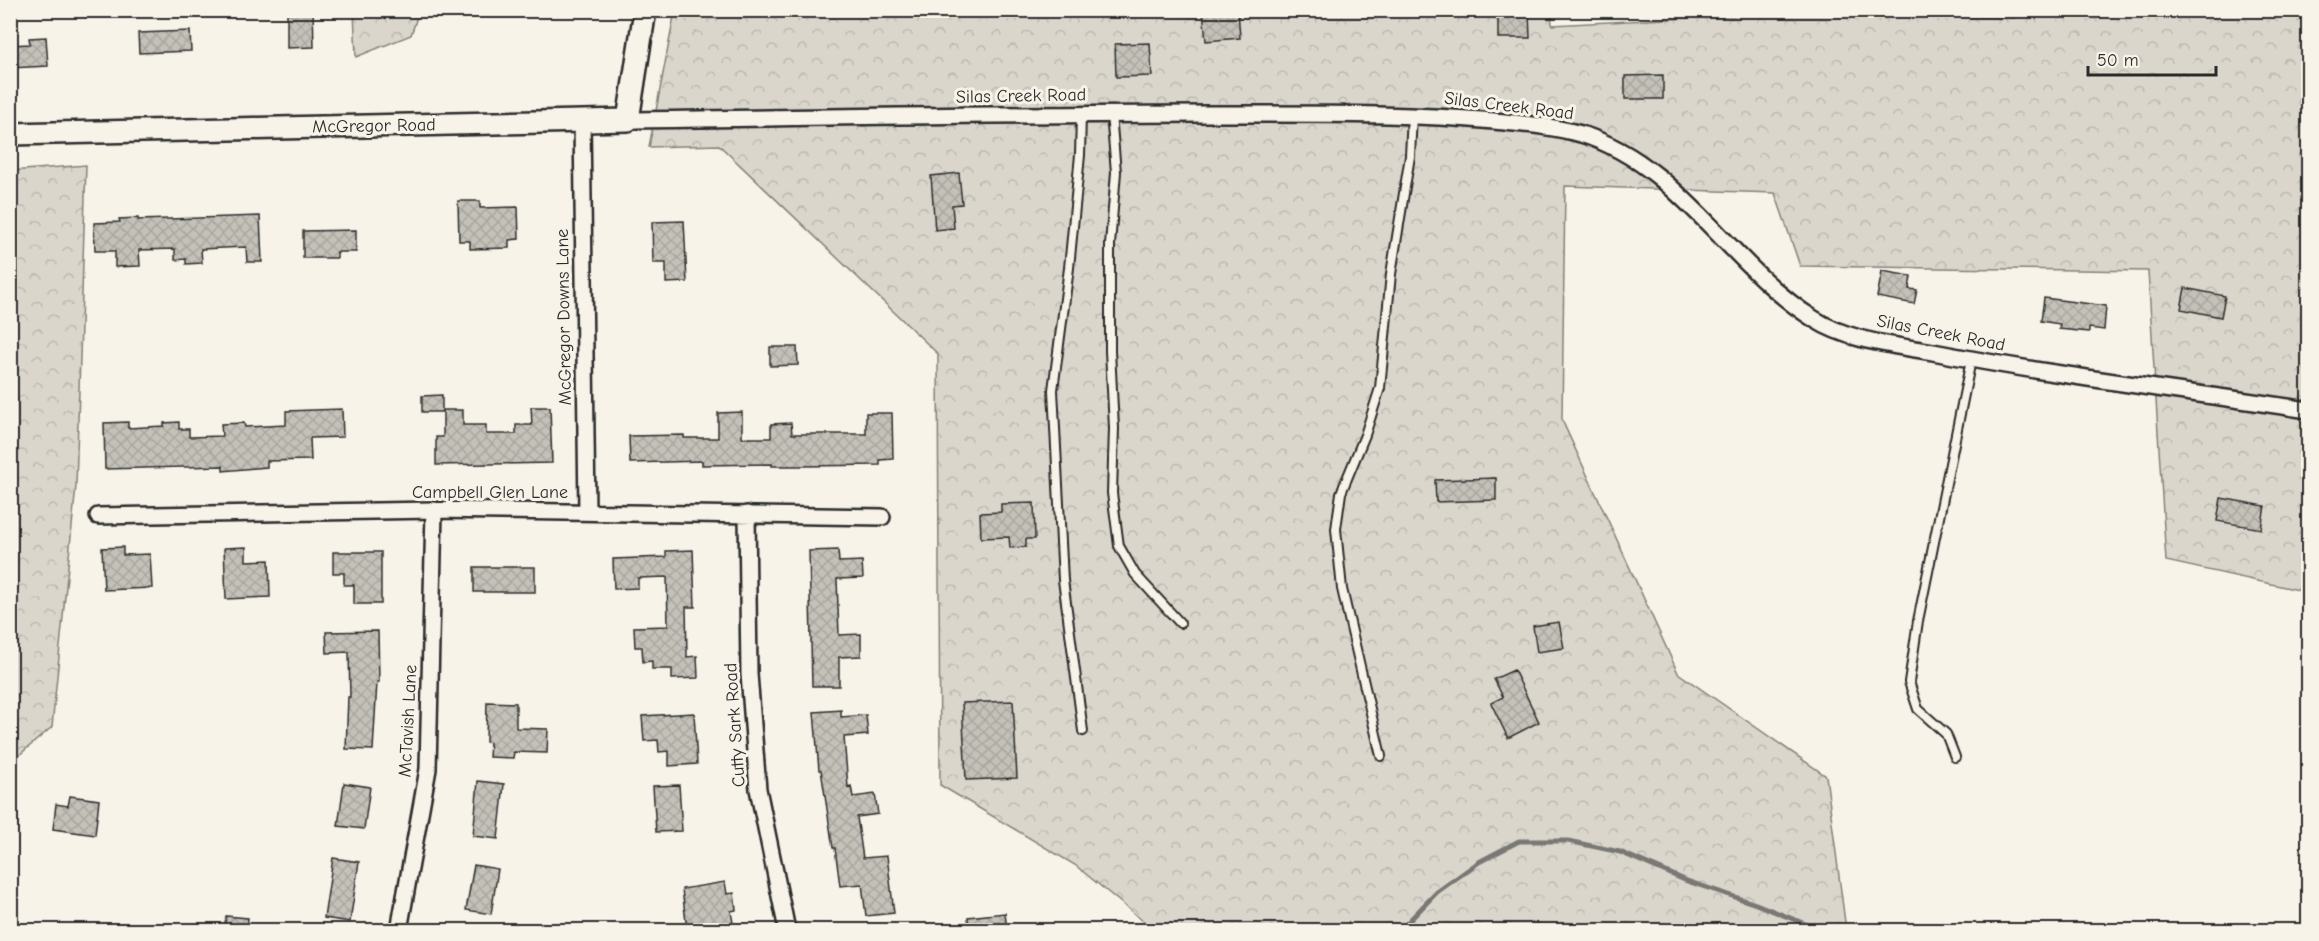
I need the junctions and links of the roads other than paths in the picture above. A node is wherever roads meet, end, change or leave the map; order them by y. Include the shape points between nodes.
1 (645, 10) edge
2 (1111, 114) junction
3 (1081, 115) junction
4 (1412, 116) junction
5 (627, 120) junction
6 (582, 121) junction
7 (10, 134) edge
8 (1971, 360) junction
9 (2308, 410) edge
10 (434, 510) junction
11 (586, 513) junction
12 (747, 514) junction
13 (98, 516) dead end
14 (882, 517) dead end
15 (1180, 623) dead end
16 (1083, 731) dead end
17 (1381, 756) dead end
18 (1955, 757) dead end
19 (399, 930) edge
20 (787, 930) edge

1 - 5 street
2 - 3 street, Silas Creek Road
2 - 4 street, Silas Creek Road
2 - 15 lane via 1116,172 1110,245 1112,493 1119,546 1135,574
3 - 5 street, Silas Creek Road
3 - 16 lane via 1069,268 1053,390 1063,580
4 - 8 street, Silas Creek Road via 1547,126 1599,141 1664,183 1748,265 1815,320 1835,331
4 - 17 lane via 1380,388 1341,494 1336,529 1342,589
5 - 6 street, McGregor Road
6 - 7 street, McGregor Road
6 - 11 street, McGregor Downs Lane
8 - 9 street, Silas Creek Road
8 - 18 lane via 1909,682 1918,709 1946,734
10 - 11 street, Campbell Glen Lane
10 - 13 street, Campbell Glen Lane
10 - 19 street, McTavish Lane via 428,769
11 - 12 street, Campbell Glen Lane
12 - 14 street, Campbell Glen Lane
12 - 20 street, Cutty Sark Road via 749,674 758,789

